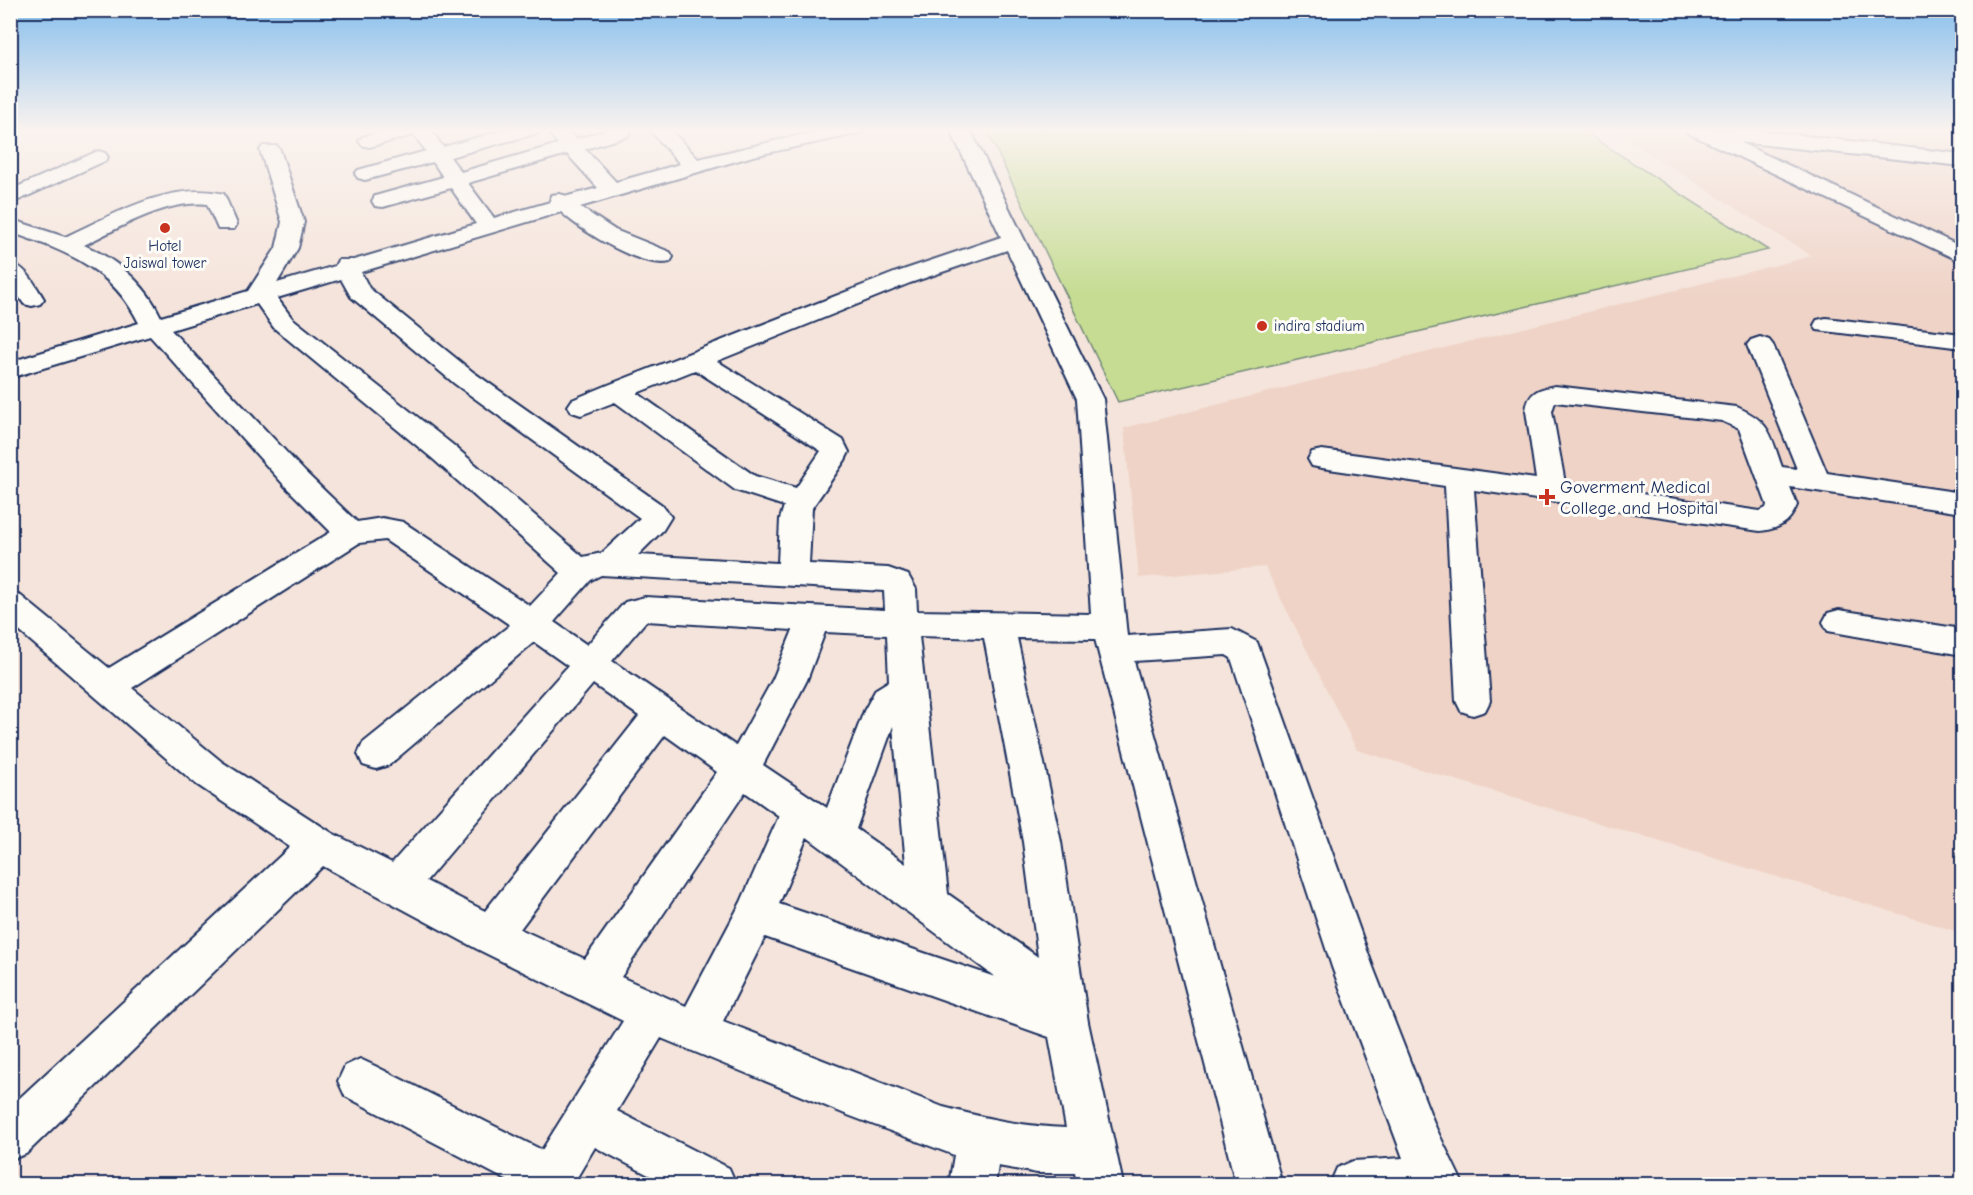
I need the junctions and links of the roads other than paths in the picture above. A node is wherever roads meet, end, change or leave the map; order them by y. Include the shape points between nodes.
1 (38, 185) edge
2 (281, 185) edge
3 (442, 185) edge
4 (459, 185) edge
5 (607, 185) edge
6 (619, 185) edge
7 (622, 185) edge
8 (987, 185) edge
9 (1821, 185) edge
10 (1833, 185) edge
11 (610, 188) junction
12 (10, 198) edge
13 (383, 201) dead end
14 (562, 202) junction
15 (486, 223) junction
16 (226, 224) dead end
17 (10, 225) edge
18 (1013, 240) junction
19 (1962, 242) edge
20 (66, 245) junction
21 (1962, 255) edge
22 (662, 257) dead end
23 (347, 268) junction
24 (10, 270) edge
25 (262, 294) junction
26 (32, 299) dead end
27 (1826, 325) dead end
28 (154, 326) junction
29 (1962, 341) edge
30 (1760, 345) dead end
31 (699, 360) junction
32 (10, 369) edge
33 (617, 391) junction
34 (581, 406) dead end
35 (1322, 459) dead end
36 (1772, 475) junction
37 (1458, 478) junction
38 (1816, 481) junction
39 (1552, 491) junction
40 (802, 500) junction
41 (1962, 503) edge
42 (351, 534) junction
43 (595, 568) junction
44 (793, 575) junction
45 (10, 604) edge
46 (813, 620) junction
47 (1839, 622) dead end
48 (901, 623) junction
49 (533, 624) junction
50 (998, 627) junction
51 (1111, 638) junction
52 (1962, 642) edge
53 (591, 665) junction
54 (106, 687) junction
55 (906, 688) junction
56 (1473, 701) dead end
57 (661, 714) junction
58 (376, 754) dead end
59 (742, 770) junction
60 (800, 810) junction
61 (835, 835) junction
62 (319, 845) junction
63 (396, 887) junction
64 (930, 907) junction
65 (756, 915) junction
66 (491, 935) junction
67 (592, 984) junction
68 (1066, 1008) junction
69 (652, 1013) junction
70 (695, 1031) junction
71 (360, 1081) dead end
72 (587, 1119) junction
73 (10, 1138) edge
74 (980, 1140) junction
75 (1097, 1168) edge
76 (549, 1182) edge
77 (1438, 1182) edge
78 (713, 1185) edge
79 (972, 1185) edge
80 (1259, 1185) edge
81 (1353, 1185) edge

1 - 12 street
2 - 25 street via 293,222 287,248
3 - 13 street
4 - 15 street
5 - 11 street
6 - 11 street
7 - 11 street
8 - 18 street
9 - 21 street
10 - 19 street
11 - 14 street
14 - 15 street
14 - 22 street via 614,241
14 - 23 street
15 - 23 street
16 - 20 street via 216,199 189,197 133,215
17 - 20 street
18 - 31 street via 902,278
18 - 51 street via 1090,399
20 - 28 street via 116,275 138,297
23 - 25 street
23 - 43 street via 359,292 464,378 652,512 656,517 654,523
24 - 26 street
25 - 28 street
25 - 43 street via 283,323
27 - 29 street
28 - 32 street
28 - 42 street
30 - 38 street
31 - 33 street
31 - 40 street via 833,446 831,460
33 - 34 street
33 - 40 street via 745,483
35 - 37 street
36 - 38 street
36 - 39 street via 1782,505 1779,515 1760,521
36 - 39 street via 1755,431 1740,417 1556,394 1539,401
37 - 39 street
37 - 56 street
38 - 41 street
40 - 44 street via 795,519
42 - 49 street via 382,529 401,534
42 - 54 street
43 - 44 street
43 - 49 street
44 - 48 street via 897,583
45 - 54 street
46 - 48 street
46 - 53 street via 645,609 630,617
46 - 59 street via 776,712
47 - 52 street
48 - 50 street
48 - 55 street
49 - 53 street
49 - 58 street
50 - 51 street
50 - 68 street via 1042,842
51 - 77 street via 1232,642 1245,651 1377,1034
51 - 80 street
53 - 57 street
53 - 63 street
54 - 62 street via 209,772
55 - 61 street via 888,699 881,711
55 - 64 street
57 - 59 street
57 - 66 street
59 - 60 street
59 - 67 street
60 - 61 street
60 - 65 street
61 - 64 street
62 - 63 street
62 - 73 street
63 - 66 street
64 - 68 street
65 - 68 street
65 - 70 street
66 - 67 street
67 - 69 street
68 - 75 street
69 - 70 street
69 - 72 street
70 - 74 street via 845,1092
71 - 76 street
72 - 76 street
72 - 78 street
74 - 75 street via 1037,1150
74 - 79 street
77 - 81 street

